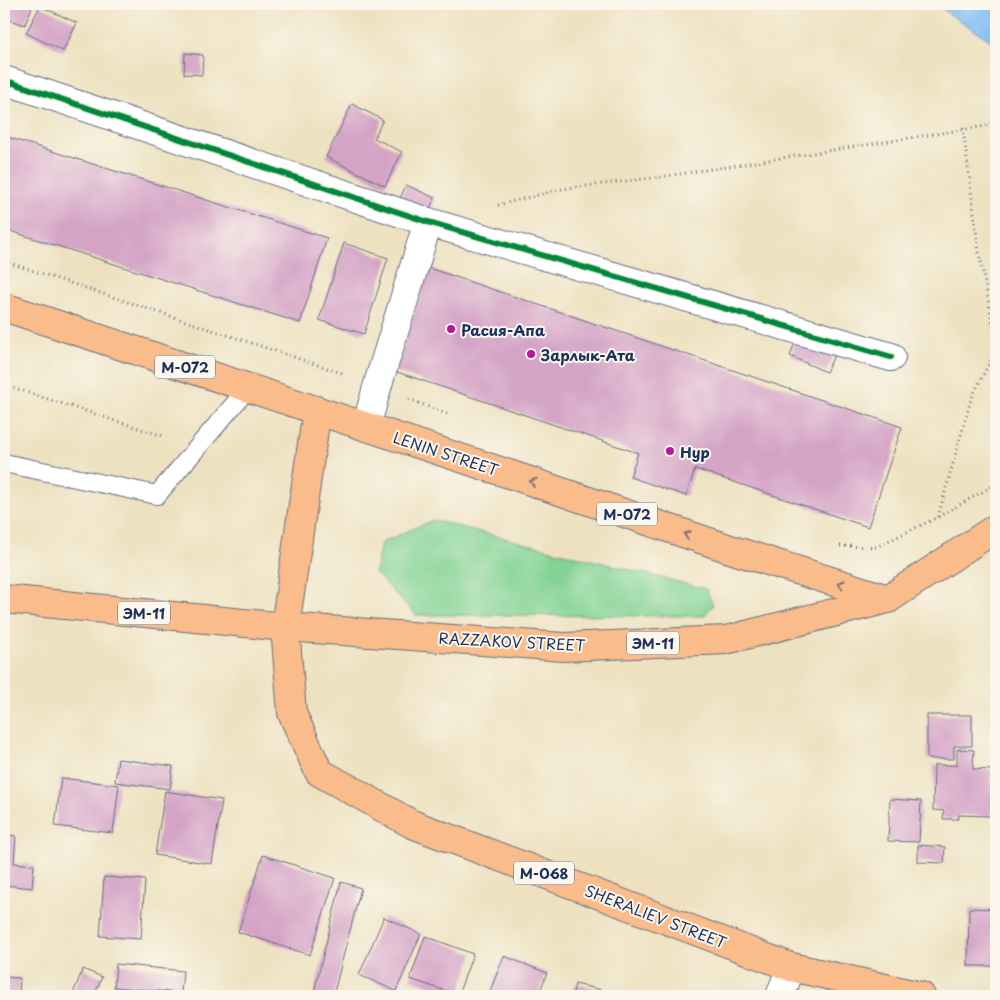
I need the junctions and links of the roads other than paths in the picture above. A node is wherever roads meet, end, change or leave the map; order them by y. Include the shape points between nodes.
1 (4, 80) edge
2 (428, 222) junction
3 (4, 307) edge
4 (891, 357) dead end
5 (248, 388) junction
6 (317, 410) junction
7 (366, 426) junction
8 (4, 463) edge
9 (996, 528) edge
10 (888, 599) junction
11 (4, 600) edge
12 (285, 627) junction
13 (791, 967) junction
14 (780, 996) edge
15 (922, 996) edge

1 - 2 street
2 - 4 street
2 - 7 street
3 - 5 main road, LENIN STREET / М-072
5 - 6 main road, LENIN STREET / М-072
5 - 8 lane via 157,495
6 - 7 main road, LENIN STREET / М-072
6 - 12 main road, SHERALIEV STREET
10 -> 7 main road, LENIN STREET / М-072
9 - 10 main road, RAZZAKOV STREET / ЭМ-11
10 - 12 main road, RAZZAKOV STREET / ЭМ-11 via 726,640 564,647
11 - 12 main road, RAZZAKOV STREET / ЭМ-11
12 - 13 main road, SHERALIEV STREET / М-068 via 292,713 319,772 412,824
13 - 14 street
13 - 15 main road, SHERALIEV STREET / М-068

